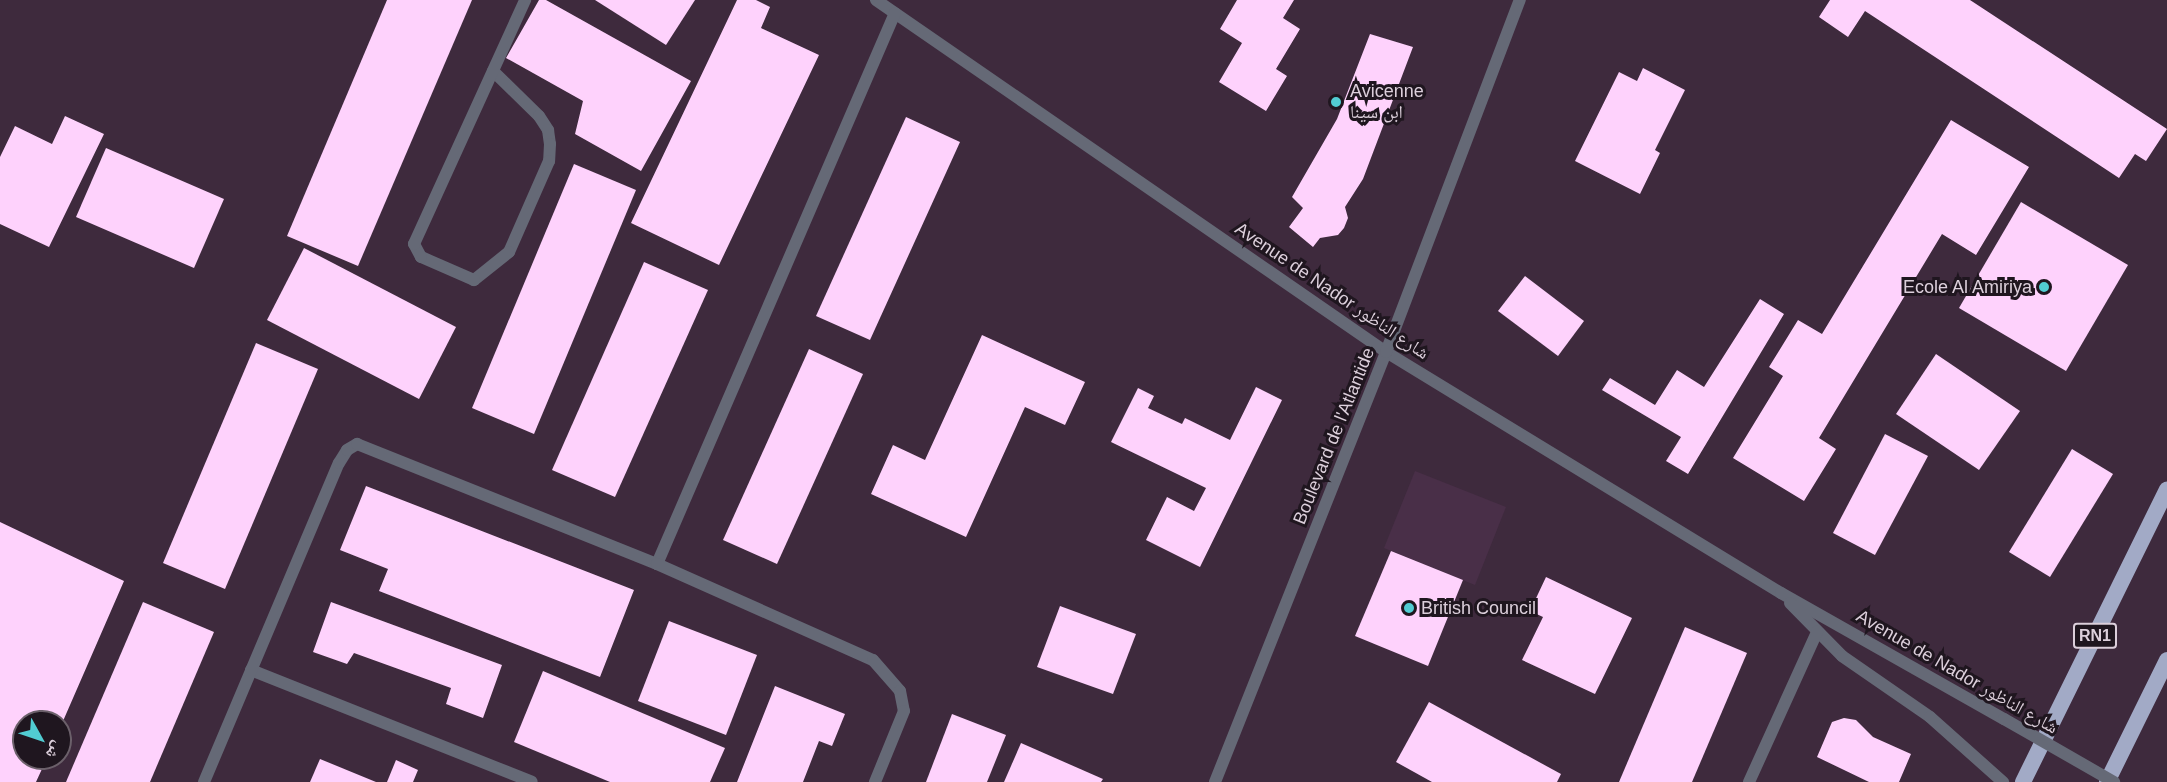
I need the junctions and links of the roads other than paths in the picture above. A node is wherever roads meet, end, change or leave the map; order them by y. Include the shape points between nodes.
1 (525, 0) edge
2 (876, 0) edge
3 (1520, 0) edge
4 (895, 13) junction
5 (493, 71) junction
6 (1386, 352) junction
7 (2167, 489) edge
8 (657, 564) junction
9 (1781, 593) junction
10 (1817, 632) junction
11 (2167, 660) edge
12 (251, 670) junction
13 (204, 782) edge
14 (532, 782) edge
15 (875, 782) edge
16 (1215, 782) edge
17 (1749, 782) edge
18 (2003, 782) edge
19 (2023, 782) edge
20 (2108, 782) edge
21 (2114, 782) edge

1 - 5 street
2 - 4 street, Avenue de Nador شارع الناظور
3 - 6 street, Boulevard de l'Atlantide
4 - 6 street, Avenue de Nador شارع الناظور
4 - 8 street
5 - 5 street via 414,244 421,257 474,280 508,252 549,161 548,130
6 - 9 street, Avenue de Nador شارع الناظور
6 - 16 street, Boulevard de l'Atlantide
7 - 19 highway, RN1
8 - 12 street via 357,444 347,450 339,463
8 - 15 street via 873,660 900,691 904,711
9 - 10 street, Avenue de Nador شارع الناظور
9 - 21 street, Avenue de Nador شارع الناظور, bridge
10 - 17 street
10 - 18 street, Avenue de Nador شارع الناظور via 1842,656 1930,717
11 - 20 highway
12 - 13 street
12 - 14 street

